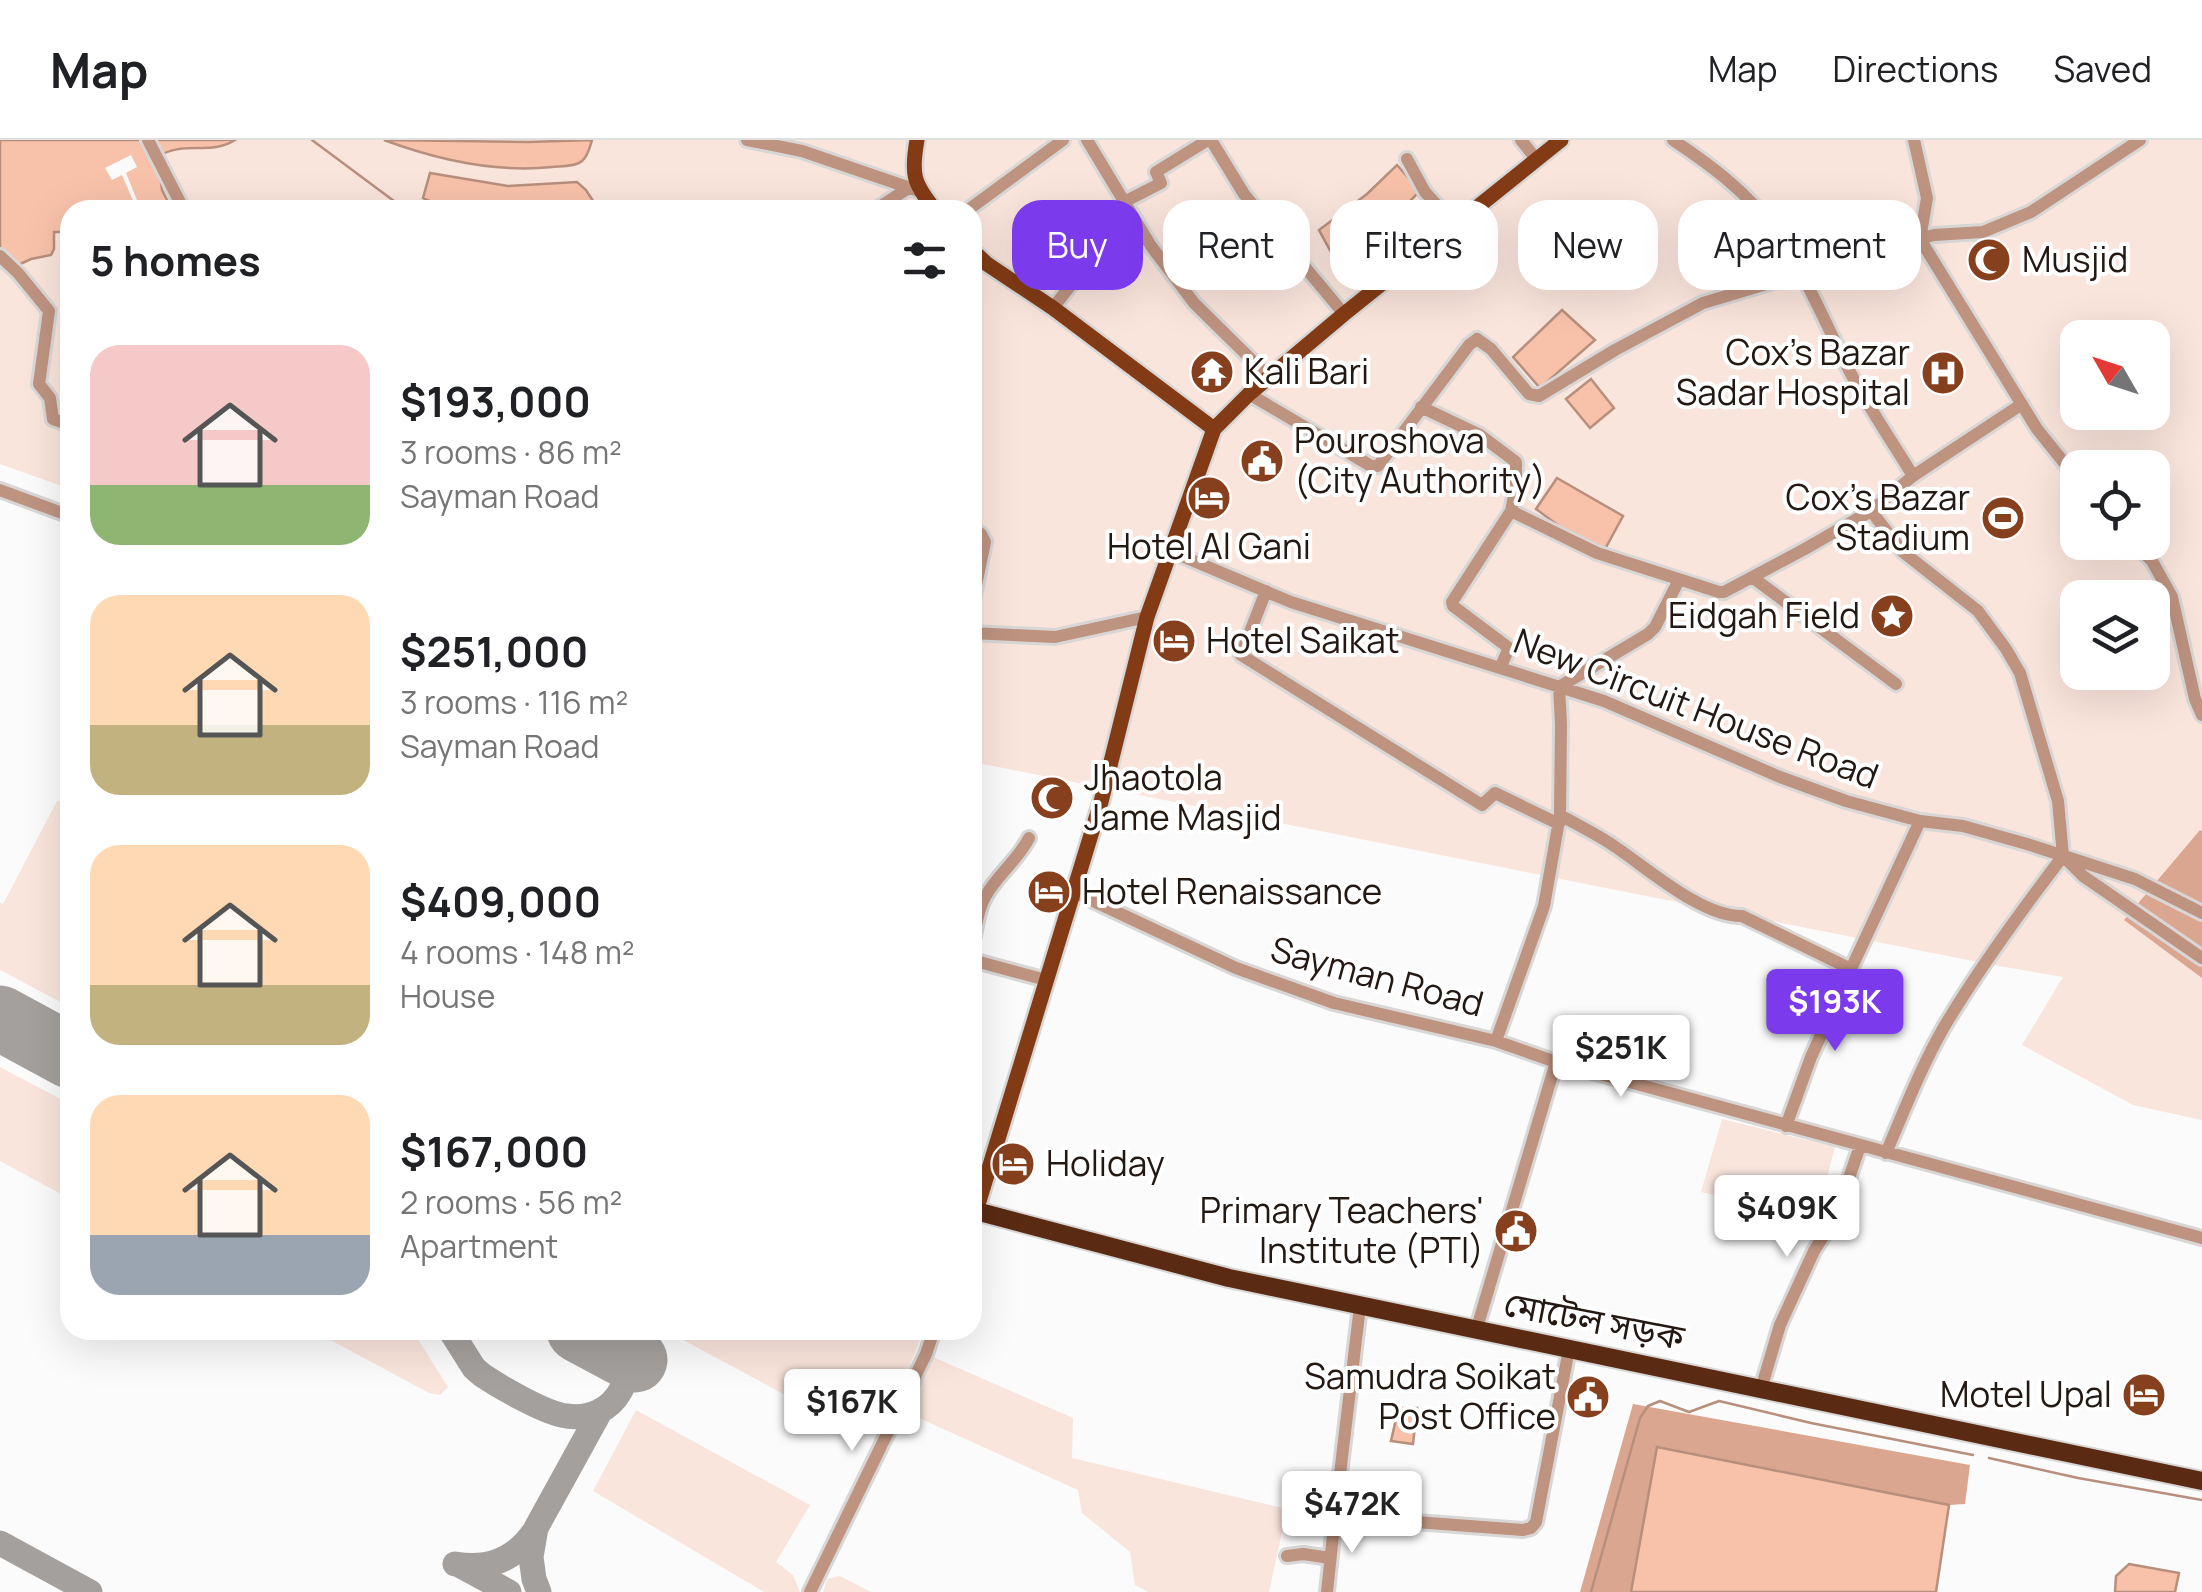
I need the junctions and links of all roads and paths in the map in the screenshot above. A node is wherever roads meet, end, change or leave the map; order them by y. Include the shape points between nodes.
1 (148, 140) edge
2 (748, 140) edge
3 (917, 140) edge
4 (1063, 140) edge
5 (1086, 140) edge
6 (1209, 140) edge
7 (1521, 140) edge
8 (1561, 140) edge
9 (1673, 140) edge
10 (1914, 140) edge
11 (2140, 140) edge
12 (1407, 159) dead end
13 (1536, 159) junction
14 (914, 189) junction
15 (179, 200) edge
16 (894, 200) edge
17 (925, 200) edge
18 (982, 200) edge
19 (1123, 200) edge
20 (1128, 200) edge
21 (1249, 200) edge
22 (1432, 200) edge
23 (1486, 200) edge
24 (1748, 200) edge
25 (1143, 232) edge
26 (1921, 233) edge
27 (1921, 239) edge
28 (1921, 241) edge
29 (0, 256) edge
30 (982, 259) edge
31 (1163, 260) edge
32 (1310, 273) edge
33 (1067, 290) edge
34 (1185, 290) edge
35 (1374, 290) edge
36 (1745, 290) edge
37 (1808, 290) edge
38 (1053, 308) junction
39 (1344, 314) junction
40 (1268, 377) junction
41 (1249, 394) junction
42 (2022, 404) junction
43 (1422, 406) junction
44 (60, 421) edge
45 (1214, 429) junction
46 (2060, 457) edge
47 (1913, 476) junction
48 (0, 490) edge
49 (60, 512) edge
50 (1511, 512) junction
51 (1871, 512) junction
52 (1170, 551) junction
53 (2151, 560) edge
54 (1752, 577) junction
55 (1679, 580) junction
56 (1266, 591) junction
57 (1147, 617) junction
58 (982, 633) edge
59 (1500, 666) junction
60 (1896, 684) dead end
61 (1558, 687) junction
62 (2202, 714) edge
63 (1559, 819) junction
64 (1920, 820) junction
65 (1029, 838) dead end
66 (2062, 856) junction
67 (1074, 892) junction
68 (982, 902) edge
69 (2202, 913) edge
70 (2202, 958) edge
71 (982, 963) edge
72 (1851, 968) junction
73 (1046, 980) junction
74 (1496, 1040) junction
75 (1556, 1062) junction
76 (1786, 1126) junction
77 (1860, 1146) junction
78 (1886, 1153) junction
79 (982, 1189) edge
80 (982, 1217) edge
81 (2198, 1237) edge
82 (1360, 1306) junction
83 (1476, 1330) junction
84 (931, 1340) edge
85 (1569, 1349) junction
86 (1761, 1388) junction
87 (2202, 1481) edge
88 (1335, 1516) junction
89 (1287, 1556) dead end
90 (1330, 1558) junction
91 (810, 1592) edge
92 (1327, 1592) edge

1 - 15 street
2 - 14 street
3 - 14 main road
4 - 18 street
5 - 19 street
6 - 20 street via 1156,172 1161,183
6 - 21 street
7 - 13 street
8 - 13 main road
9 - 24 street
10 - 26 street via 1927,198
11 - 27 street via 2031,212 1983,232
12 - 22 street
13 - 23 main road
14 - 16 street
14 - 17 main road
25 - 31 street
28 - 42 street
29 - 44 street via 49,312 39,384
30 - 38 main road
32 - 39 street
33 - 38 street
34 - 40 street
35 - 39 main road
36 - 43 street via 1703,302 1538,396 1477,339
37 - 47 street
38 - 45 main road
39 - 40 main road
40 - 41 main road
41 - 43 street via 1372,466
41 - 45 main road
42 - 46 street
42 - 47 street
43 - 50 street via 1516,462
45 - 52 main road
47 - 51 street
48 - 49 street
50 - 55 street via 1597,553
50 - 59 street via 1452,604 1509,648
51 - 54 street
51 - 66 street via 1903,552 1978,611 2013,661 2058,800
52 - 56 street, New Circuit House Road
52 - 57 main road
53 - 62 street via 2172,597
54 - 55 street via 1724,592
54 - 60 street
55 - 61 street via 1648,634
56 - 59 street, New Circuit House Road
56 - 63 street via 1241,655 1482,805 1495,793
57 - 58 street via 1055,637
57 - 67 main road
59 - 61 street, New Circuit House Road
61 - 63 street
61 - 64 street, New Circuit House Road via 1813,789
63 - 72 street via 1610,843 1699,902
63 - 74 street via 1544,906
64 - 66 street, New Circuit House Road
64 - 72 street
65 - 68 street
66 - 69 street, New Circuit House Road via 2135,878
66 - 70 street
66 - 78 street via 1943,1029
67 - 73 main road
67 - 74 street, Sayman Road via 1236,968 1334,1003
71 - 73 street
72 - 76 street
73 - 79 main road
74 - 75 street, Sayman Road
75 - 76 street, Sayman Road
75 - 83 street
76 - 77 street, Sayman Road
77 - 78 street, Sayman Road
77 - 86 street via 1836,1216 1780,1326
78 - 81 street, Sayman Road
80 - 82 highway, মোটেল সড়ক
82 - 83 highway, মোটেল সড়ক
82 - 88 street
83 - 85 highway, মোটেল সড়ক
84 - 91 street
85 - 86 highway, মোটেল সড়ক
85 - 88 street via 1531,1528
86 - 87 highway, মোটেল সড়ক
88 - 90 street
89 - 90 street
90 - 92 street

